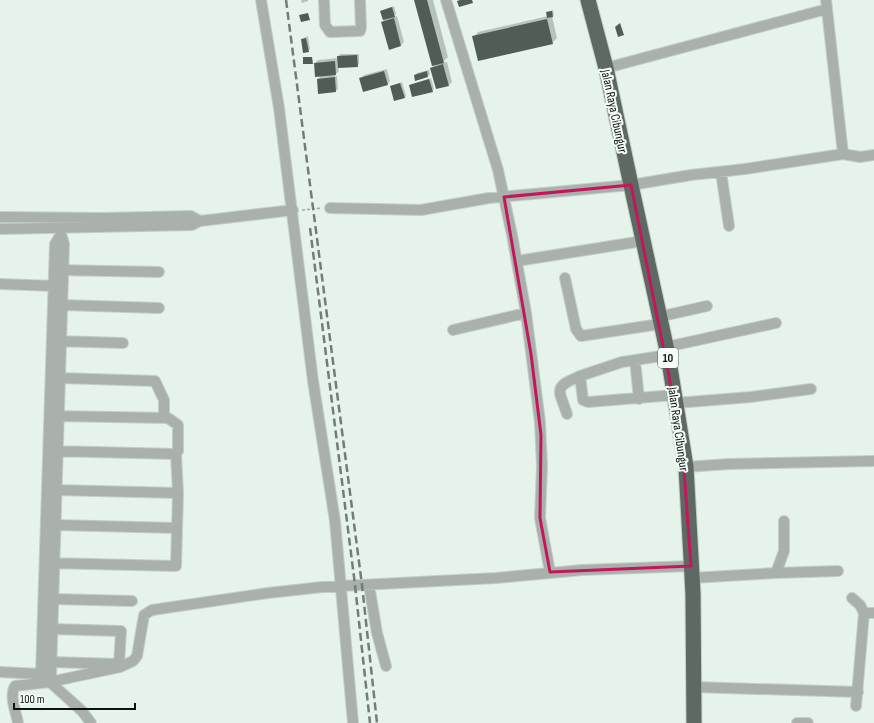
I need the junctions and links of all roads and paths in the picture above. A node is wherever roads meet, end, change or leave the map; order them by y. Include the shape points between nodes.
1 (261, 0) edge
2 (324, 0) edge
3 (360, 0) edge
4 (446, 0) edge
5 (588, 0) edge
6 (827, 4) edge
7 (606, 68) junction
8 (843, 154) junction
9 (874, 155) edge
10 (721, 172) junction
11 (632, 185) junction
12 (504, 197) junction
13 (330, 208) joint
14 (293, 210) junction
15 (0, 217) edge
16 (61, 218) junction
17 (200, 221) junction
18 (729, 226) dead end
19 (0, 230) edge
20 (61, 232) junction
21 (643, 241) junction
22 (517, 261) junction
23 (59, 270) junction
24 (159, 272) dead end
25 (565, 278) dead end
26 (1, 284) edge
27 (54, 286) junction
28 (62, 305) junction
29 (707, 306) dead end
30 (159, 308) dead end
31 (526, 314) junction
32 (659, 320) junction
33 (776, 323) dead end
34 (453, 330) dead end
35 (57, 341) junction
36 (123, 343) dead end
37 (667, 351) junction
38 (635, 360) junction
39 (580, 376) junction
40 (60, 378) junction
41 (811, 390) dead end
42 (639, 399) junction
43 (675, 399) junction
44 (567, 414) dead end
45 (54, 416) junction
46 (164, 418) junction
47 (53, 451) junction
48 (176, 454) junction
49 (874, 460) edge
50 (686, 467) junction
51 (56, 490) junction
52 (178, 493) junction
53 (784, 521) dead end
54 (55, 525) junction
55 (177, 528) junction
56 (50, 563) junction
57 (838, 571) dead end
58 (550, 572) junction
59 (691, 572) junction
60 (776, 573) junction
61 (369, 585) junction
62 (341, 586) junction
63 (852, 598) dead end
64 (53, 599) junction
65 (132, 601) dead end
66 (869, 613) edge
67 (52, 629) junction
68 (51, 662) junction
69 (386, 666) dead end
70 (0, 672) edge
71 (41, 674) junction
72 (50, 682) junction
73 (694, 686) junction
74 (858, 692) junction
75 (856, 706) dead end
76 (18, 723) edge
77 (91, 723) edge
78 (353, 723) edge
79 (694, 723) edge
80 (796, 723) edge
81 (808, 723) edge

1 - 14 street
2 - 3 street via 325,25 330,32 335,33 360,31
4 - 12 street
5 - 7 highway, Jalan Raya Cibungur / 10
6 - 7 street
6 - 8 street
7 - 11 highway, Jalan Raya Cibungur / 10
8 - 9 street via 860,157
8 - 10 street
10 - 11 street
10 - 18 street
11 - 12 street
11 - 21 highway, Jalan Raya Cibungur / 10
12 - 13 street via 421,210
12 - 22 street
13 - 14 path
14 - 17 street
14 - 62 street via 298,269 333,506
15 - 16 street
16 - 17 street via 191,216
16 - 20 street
17 - 20 street via 192,225
19 - 20 street
20 - 23 street via 64,244
21 - 22 street
21 - 32 highway, Jalan Raya Cibungur / 10
22 - 31 street
23 - 24 street
23 - 27 street
23 - 28 street
25 - 32 street via 576,329 581,336
26 - 27 street
27 - 35 street
28 - 30 street
28 - 35 street
29 - 32 street
31 - 34 street
31 - 58 street via 540,428 540,518
32 - 37 highway, Jalan Raya Cibungur / 10
33 - 37 street
35 - 36 street
35 - 40 street
35 - 45 street
37 - 38 street
37 - 43 highway, Jalan Raya Cibungur / 10
38 - 39 street
38 - 42 street
39 - 42 street via 581,396 588,402
39 - 44 street via 560,387
40 - 45 street
40 - 46 street via 155,381 164,400
41 - 43 street via 751,397
42 - 43 street
43 - 50 highway, Jalan Raya Cibungur / 10
45 - 46 street
45 - 47 street
46 - 48 street via 178,425
47 - 48 street
47 - 51 street
47 - 56 street
48 - 52 street
49 - 50 street
50 - 59 highway, Jalan Raya Cibungur / 10
51 - 52 street
51 - 54 street
52 - 55 street
53 - 60 street via 784,551
54 - 55 street
54 - 56 street
55 - 56 street via 176,566
56 - 64 street
56 - 71 street
57 - 60 street
58 - 59 street
58 - 61 street via 496,578
59 - 60 street
59 - 73 highway, Jalan Raya Cibungur / 10
61 - 62 street
61 - 69 street via 377,633
62 - 72 street via 268,593 152,610 144,615 137,656 133,661 120,667
62 - 78 street
63 - 66 street
64 - 65 street
64 - 67 street
66 - 74 street
67 - 68 street
67 - 68 street via 120,631 120,664
68 - 71 street via 50,674
70 - 71 street
72 - 76 street via 15,686 12,690
72 - 77 street via 82,711
73 - 74 street
73 - 79 highway, Jalan Raya Cibungur / 10
74 - 75 street
80 - 81 street

